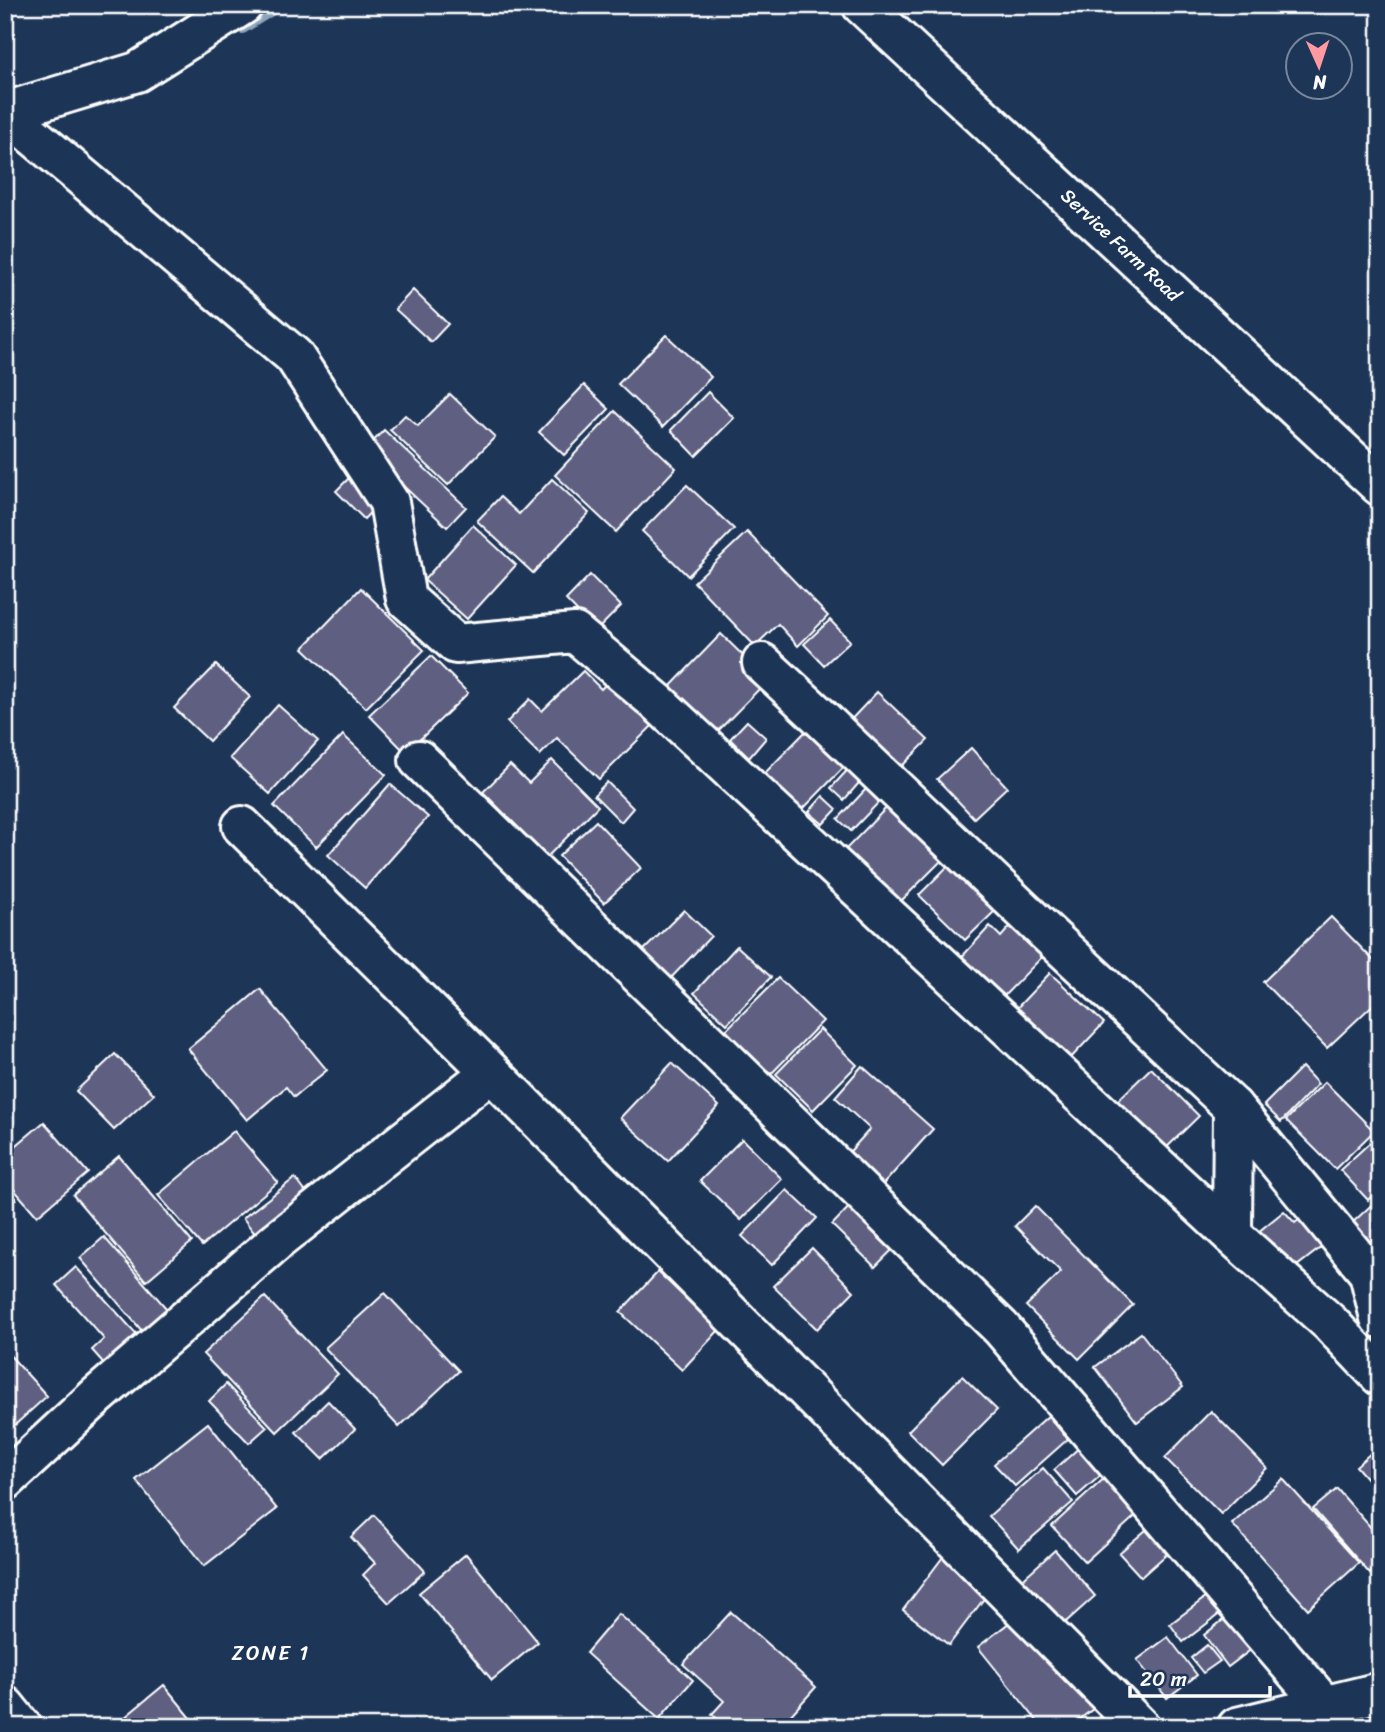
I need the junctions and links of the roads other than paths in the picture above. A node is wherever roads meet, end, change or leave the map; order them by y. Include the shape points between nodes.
1 (243, 5) edge
2 (862, 5) edge
3 (5, 112) edge
4 (1380, 486) edge
5 (762, 663) dead end
6 (419, 760) dead end
7 (242, 826) dead end
8 (491, 1072) junction
9 (1233, 1107) junction
10 (1232, 1235) junction
11 (1380, 1318) edge
12 (1380, 1376) edge
13 (5, 1480) edge
14 (1380, 1692) edge
15 (5, 1706) edge
16 (1325, 1706) junction
17 (22, 1727) edge
18 (1140, 1727) edge
19 (1237, 1727) edge

1 - 3 street via 137,72
2 - 4 street, Service Farm Road
3 - 10 street via 294,356 389,502 406,599 456,644 575,633 657,702
5 - 9 street
6 - 16 street via 1001,1328
7 - 8 street
8 - 13 street via 278,1240
8 - 18 street
9 - 10 street
9 - 11 street via 1369,1273
10 - 12 street via 1330,1323
14 - 16 street
15 - 17 street
16 - 19 street

